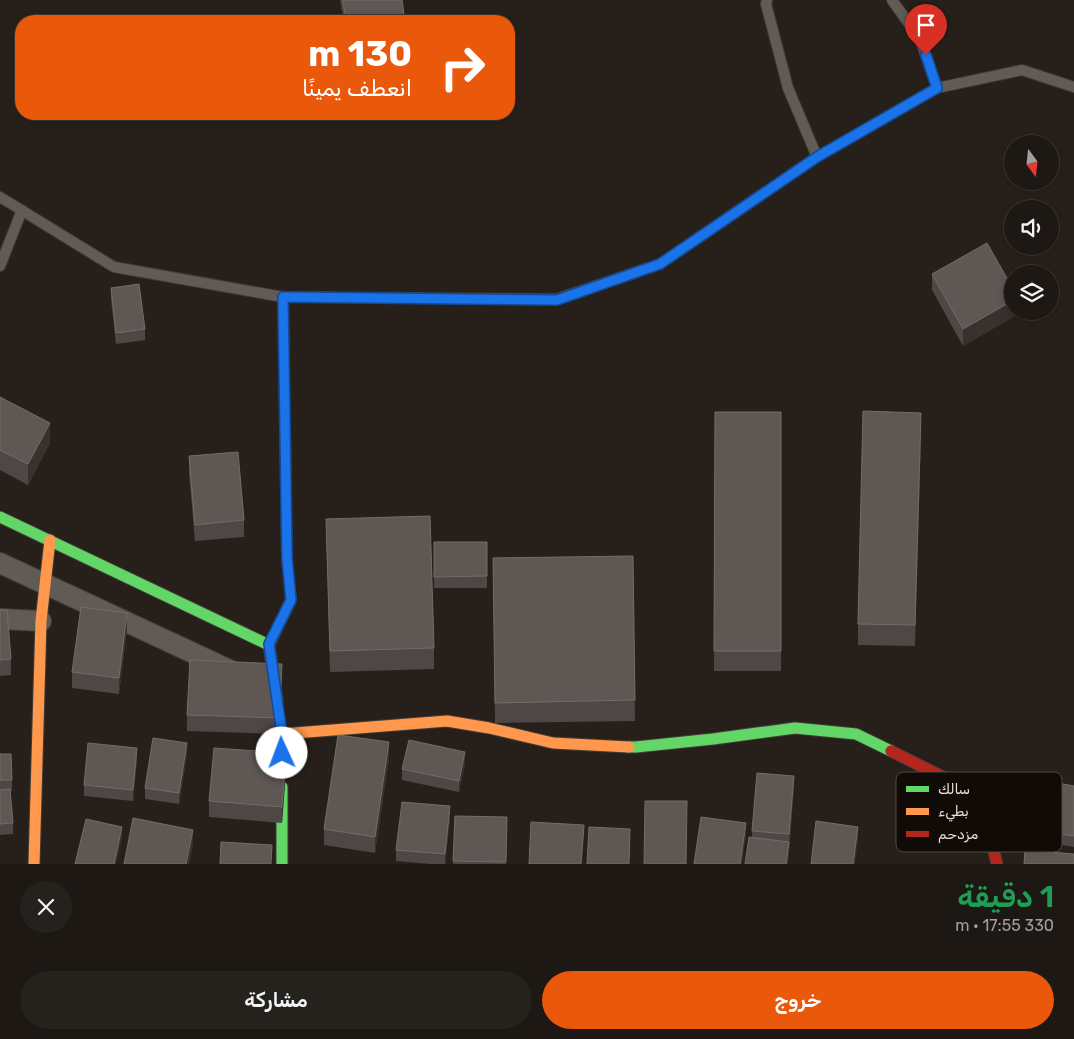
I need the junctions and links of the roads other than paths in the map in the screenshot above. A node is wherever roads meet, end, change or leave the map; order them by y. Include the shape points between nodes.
1 (768, 0) edge
2 (892, 0) edge
3 (937, 88) junction
4 (1074, 88) edge
5 (817, 157) junction
6 (0, 197) edge
7 (22, 210) junction
8 (0, 266) edge
9 (283, 297) junction
10 (0, 517) edge
11 (50, 540) junction
12 (0, 563) edge
13 (45, 584) junction
14 (0, 619) edge
15 (41, 621) junction
16 (269, 644) junction
17 (265, 690) joint
18 (281, 735) edge
19 (933, 772) edge
20 (282, 774) edge
21 (34, 864) edge
22 (282, 864) edge

1 - 5 lane via 766,4 788,88
2 - 3 lane via 920,39
3 - 4 lane via 1022,70
3 - 5 lane
5 - 9 lane via 660,264 557,300
6 - 7 lane
7 - 8 lane
7 - 9 lane via 114,267
9 - 16 lane via 287,558 291,600
10 - 11 street
11 - 13 street
11 - 16 street
12 - 13 street
13 - 15 street
13 - 17 street
14 - 15 street
15 - 21 street
16 - 17 street
18 - 19 street via 447,721 553,743 636,747 795,728 856,734
20 - 22 street

